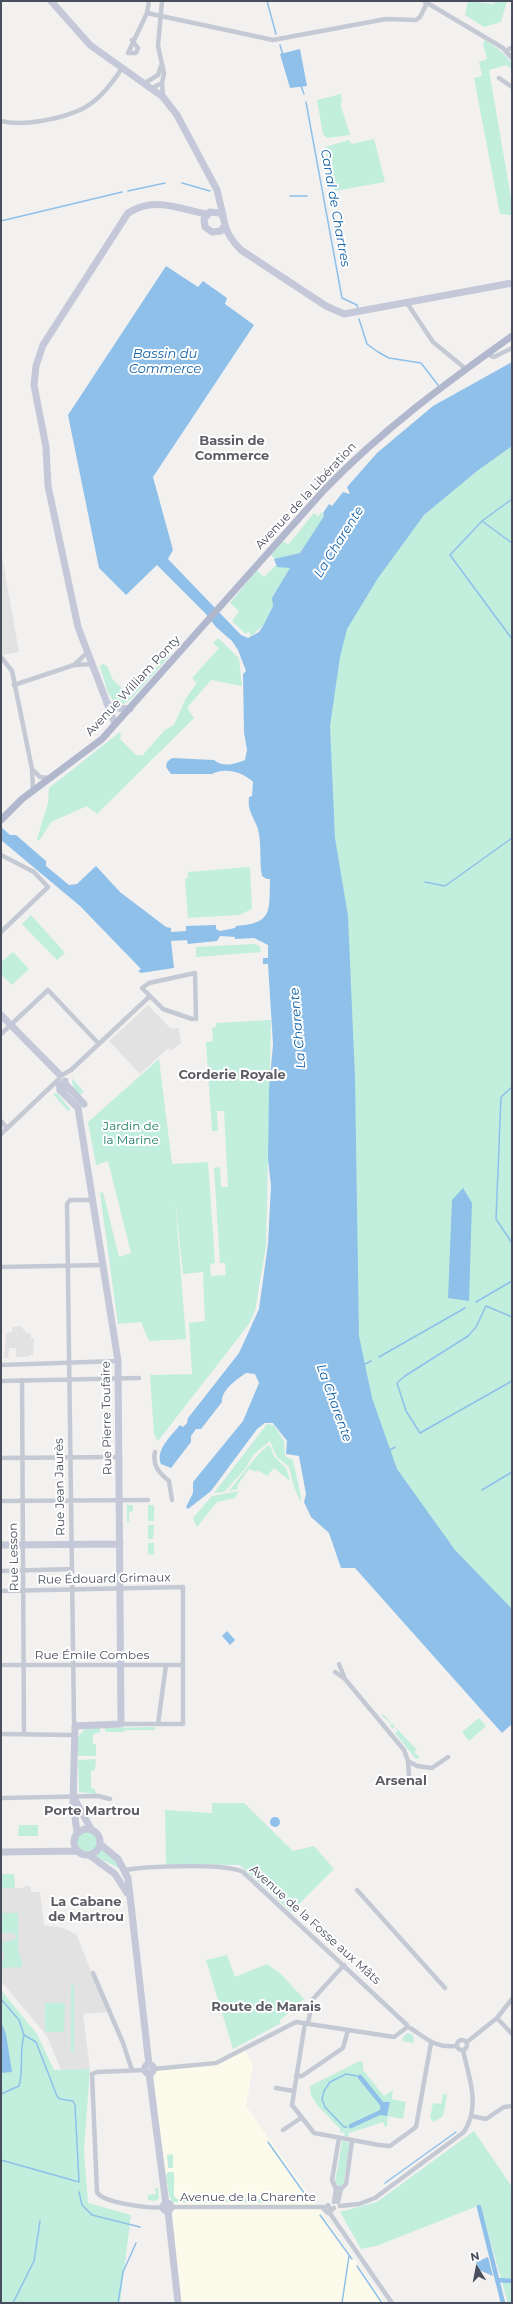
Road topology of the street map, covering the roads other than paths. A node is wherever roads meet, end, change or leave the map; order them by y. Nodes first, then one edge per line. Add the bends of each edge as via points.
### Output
1 (51, 1) edge
2 (149, 1) edge
3 (162, 1) edge
4 (426, 2) edge
5 (147, 13) junction
6 (160, 14) junction
7 (132, 40) dead end
8 (512, 47) edge
9 (506, 51) junction
10 (512, 58) edge
11 (161, 66) junction
12 (122, 68) junction
13 (499, 78) dead end
14 (145, 83) junction
15 (162, 83) junction
16 (512, 87) edge
17 (152, 88) junction
18 (163, 97) junction
19 (3, 121) edge
20 (1, 126) edge
21 (219, 195) junction
22 (164, 204) junction
23 (210, 213) junction
24 (223, 215) junction
25 (204, 222) junction
26 (225, 225) junction
27 (217, 232) junction
28 (232, 240) junction
29 (512, 283) edge
30 (407, 303) junction
31 (512, 336) edge
32 (512, 348) edge
33 (488, 353) junction
34 (466, 369) junction
35 (220, 607) joint
36 (88, 652) junction
37 (1, 657) edge
38 (92, 664) junction
39 (74, 665) junction
40 (14, 685) junction
41 (107, 704) junction
42 (130, 709) junction
43 (115, 724) junction
44 (32, 769) junction
45 (44, 779) junction
46 (34, 788) junction
47 (1, 820) edge
48 (1, 855) edge
49 (1, 932) edge
50 (150, 996) junction
51 (1, 1015) edge
52 (10, 1025) junction
53 (1, 1034) edge
54 (99, 1044) junction
55 (62, 1082) junction
56 (49, 1090) junction
57 (1, 1121) edge
58 (8, 1128) junction
59 (1, 1134) edge
60 (93, 1200) junction
61 (103, 1265) junction
62 (68, 1266) junction
63 (1, 1267) edge
64 (118, 1361) junction
65 (70, 1363) junction
66 (1, 1364) edge
67 (119, 1378) junction
68 (139, 1378) dead end
69 (70, 1379) junction
70 (1, 1380) edge
71 (22, 1380) junction
72 (155, 1452) dead end
73 (23, 1457) junction
74 (70, 1457) junction
75 (119, 1457) junction
76 (1, 1458) edge
77 (71, 1500) junction
78 (119, 1500) junction
79 (148, 1500) dead end
80 (172, 1500) dead end
81 (1, 1501) edge
82 (23, 1501) junction
83 (72, 1544) junction
84 (120, 1544) junction
85 (1, 1545) edge
86 (24, 1545) junction
87 (72, 1569) junction
88 (24, 1570) junction
89 (1, 1571) edge
90 (120, 1588) junction
91 (72, 1589) junction
92 (1, 1591) edge
93 (25, 1591) junction
94 (73, 1664) junction
95 (121, 1664) junction
96 (339, 1664) dead end
97 (1, 1665) edge
98 (25, 1665) junction
99 (166, 1665) junction
100 (183, 1665) junction
101 (335, 1672) dead end
102 (345, 1679) junction
103 (121, 1724) junction
104 (158, 1724) junction
105 (75, 1726) junction
106 (1, 1734) edge
107 (24, 1734) junction
108 (73, 1735) junction
109 (448, 1757) dead end
110 (408, 1761) junction
111 (409, 1775) dead end
112 (74, 1797) junction
113 (1, 1798) edge
114 (110, 1799) dead end
115 (91, 1829) junction
116 (77, 1832) junction
117 (73, 1839) junction
118 (100, 1844) junction
119 (77, 1851) junction
120 (1, 1852) edge
121 (47, 1852) junction
122 (89, 1855) junction
123 (105, 1865) junction
124 (125, 1870) junction
125 (357, 1890) dead end
126 (129, 1899) junction
127 (344, 1965) junction
128 (93, 1973) dead end
129 (446, 1988) dead end
130 (512, 1998) edge
131 (497, 2018) junction
132 (306, 2023) junction
133 (408, 2027) junction
134 (348, 2030) junction
135 (512, 2034) edge
136 (467, 2042) junction
137 (431, 2043) junction
138 (457, 2046) junction
139 (463, 2050) junction
140 (149, 2069) junction
141 (132, 2070) junction
142 (296, 2076) junction
143 (276, 2088) dead end
144 (294, 2091) junction
145 (512, 2106) edge
146 (472, 2116) junction
147 (301, 2118) junction
148 (283, 2130) dead end
149 (339, 2138) junction
150 (352, 2141) junction
151 (335, 2187) junction
152 (341, 2189) junction
153 (333, 2206) junction
154 (167, 2207) junction
155 (178, 2303) edge
156 (392, 2303) edge

1 - 12 main road via 90,44
2 - 5 street
3 - 6 street
4 - 6 street via 420,17 416,20 386,19 273,40
4 - 9 street
5 - 6 street
5 - 7 street
6 - 11 street via 158,46
8 - 9 street
9 - 10 street
11 - 14 street via 158,75
11 - 15 street via 164,79
12 - 14 main road
12 - 19 street via 100,96 84,109 68,116 32,122
13 - 16 street
14 - 17 main road
15 - 17 street
15 - 18 street
17 - 18 main road
18 - 21 main road via 177,115
19 - 20 street
21 - 23 main road
21 - 24 main road
22 - 23 main road
22 - 25 main road
22 - 36 main road via 144,205 124,217 43,345 36,366 35,390 46,447 48,486 73,610
23 - 24 main road
23 - 25 main road
24 - 26 main road
25 - 27 main road via 208,231
26 - 27 main road
26 - 28 main road
27 - 28 main road
28 - 30 main road via 258,262 340,313 352,314
29 - 30 main road
30 - 34 street via 434,342
31 - 33 main road, Avenue de la Libération
32 - 33 street via 494,357
33 - 34 main road, Avenue de la Libération
34 - 35 main road, Avenue de la Libération via 403,416 361,452 324,489
35 - 42 main road, Avenue William Ponty
36 - 38 main road
36 - 39 street
37 - 40 street via 12,671
38 - 39 street
38 - 41 main road
39 - 40 street
40 - 44 street
41 - 42 main road
41 - 43 main road
42 - 43 main road, Avenue William Ponty
43 - 45 main road, Avenue William Ponty via 102,739
44 - 45 street
44 - 46 street
45 - 46 main road, Avenue William Ponty
46 - 47 main road, Avenue William Ponty
48 - 49 street via 34,872 48,887
50 - 50 street via 142,988 149,983 195,973 194,1019 163,1009
50 - 54 street
51 - 52 main road
52 - 53 street
52 - 54 street via 48,990
52 - 55 main road
54 - 55 street
55 - 56 street
55 - 56 street
55 - 60 main road, Rue Pierre Toufaire via 80,1107
56 - 58 street
57 - 58 street
58 - 59 street
60 - 61 main road, Rue Pierre Toufaire
60 - 62 street, Rue Jean Jaurès via 68,1202
61 - 62 street
61 - 64 main road, Rue Pierre Toufaire
62 - 63 street
62 - 65 street, Rue Jean Jaurès
64 - 65 street
64 - 67 main road, Rue Pierre Toufaire
65 - 66 street
65 - 69 street, Rue Jean Jaurès
67 - 68 street
67 - 69 street
67 - 75 main road, Rue Pierre Toufaire
69 - 71 street
69 - 74 street, Rue Jean Jaurès
70 - 71 street
71 - 73 street, Rue Lesson
72 - 80 street via 155,1466 169,1481
73 - 74 street
73 - 76 street
73 - 82 street, Rue Lesson
74 - 75 street
74 - 77 street, Rue Jean Jaurès
75 - 78 main road, Rue Pierre Toufaire
77 - 78 street
77 - 82 street
77 - 83 street, Rue Jean Jaurès
78 - 79 street
78 - 84 main road, Rue Pierre Toufaire
81 - 82 street
82 - 86 street, Rue Lesson
83 - 84 main road
83 - 86 main road
83 - 87 street, Rue Jean Jaurès
84 - 90 main road, Rue Pierre Toufaire
85 - 86 main road
86 - 88 street, Rue Lesson
87 - 88 street
87 - 91 street, Rue Jean Jaurès
88 - 89 street
88 - 93 street, Rue Lesson
90 - 91 street, Rue Édouard Grimaux
90 - 95 main road, Rue Pierre Toufaire
90 - 100 street, Rue Édouard Grimaux via 183,1587
91 - 93 street, Rue Édouard Grimaux
91 - 94 street, Rue Jean Jaurès
92 - 93 street, Rue Édouard Grimaux
93 - 98 street, Rue Lesson
94 - 95 street, Rue Émile Combes
94 - 98 street, Rue Émile Combes
94 - 105 street, Rue Jean Jaurès
95 - 99 street, Rue Émile Combes
95 - 103 main road, Rue Pierre Toufaire
96 - 102 street
97 - 98 street, Rue Émile Combes
98 - 107 street, Rue Lesson
99 - 100 street, Rue Émile Combes
99 - 104 street
100 - 104 street via 182,1724
101 - 102 street
102 - 110 street via 399,1744
103 - 104 street
103 - 105 main road
105 - 108 main road, Rue Jean Jaurès
106 - 107 street
107 - 108 street
108 - 112 main road, Rue Jean Jaurès
109 - 110 street via 432,1768 417,1766
110 - 111 street
112 - 113 street
112 - 114 street via 98,1796
112 - 115 main road, Rue Jean Jaurès
112 - 116 main road, Rue Jean Jaurès via 73,1810
115 - 116 main road
115 - 118 main road via 98,1836
116 - 117 main road
117 - 119 main road
117 - 121 main road via 61,1849
118 - 122 main road via 96,1852
118 - 124 main road via 113,1854
119 - 121 main road
119 - 122 main road
120 - 121 main road
122 - 123 main road
123 - 124 main road
123 - 126 main road via 120,1880
124 - 126 main road
124 - 127 street, Avenue de la Fosse aux Mâts via 218,1866 244,1872
125 - 129 street
126 - 140 main road
127 - 132 street via 313,1999
127 - 133 street, Avenue de la Fosse aux Mâts
128 - 141 street via 124,2043
130 - 131 street
131 - 135 street
131 - 136 street
132 - 134 street
132 - 140 street via 292,2023 216,2063
132 - 142 street
133 - 134 street via 397,2037
133 - 137 street, Avenue de la Fosse aux Mâts
134 - 142 street via 343,2048 302,2076
136 - 138 street via 459,2040
136 - 139 street
137 - 138 street, Avenue de la Fosse aux Mâts via 447,2047
137 - 150 street via 416,2127 390,2146
138 - 139 street
139 - 146 street, Avenue de la Charente via 474,2103
140 - 141 street
140 - 154 main road
141 - 154 street, Avenue de la Charente via 92,2074 97,2192 101,2196 135,2206 150,2209
142 - 144 street
143 - 144 street
144 - 147 street via 292,2103
145 - 146 street via 504,2107 486,2119
146 - 153 street, Avenue de la Charente via 464,2132 455,2140 375,2198 359,2204
147 - 148 street
147 - 149 street via 314,2133
149 - 150 street
149 - 151 street via 332,2180
150 - 152 street via 346,2184
151 - 152 street
151 - 153 street
152 - 153 street
153 - 154 street, Avenue de la Charente
153 - 156 street
154 - 155 main road

